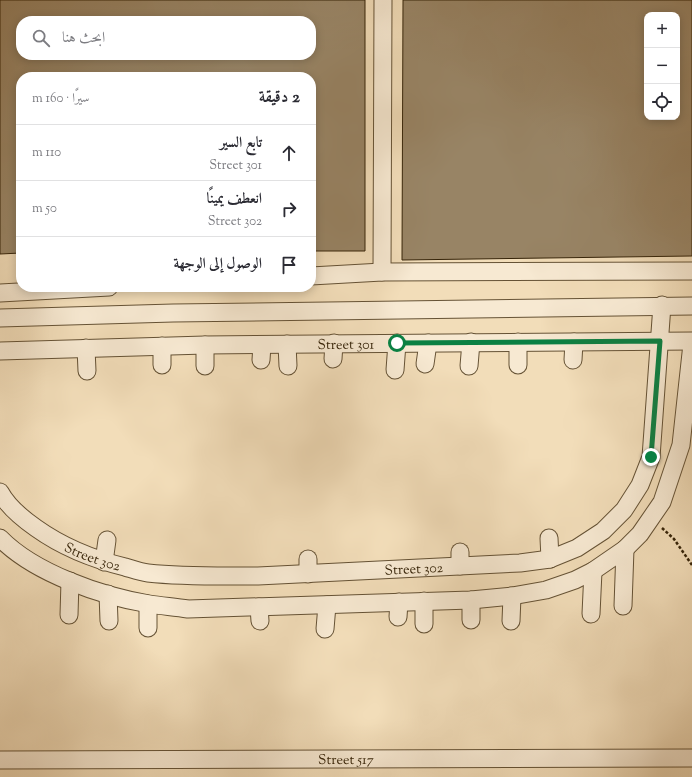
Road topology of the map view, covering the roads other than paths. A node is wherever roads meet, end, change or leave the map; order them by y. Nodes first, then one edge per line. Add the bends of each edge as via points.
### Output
1 (383, 0) edge
2 (692, 271) edge
3 (382, 272) junction
4 (316, 276) edge
5 (18, 292) edge
6 (0, 293) edge
7 (662, 305) junction
8 (692, 306) edge
9 (0, 318) edge
10 (660, 341) junction
11 (692, 341) edge
12 (471, 342) junction
13 (518, 342) junction
14 (574, 342) junction
15 (397, 343) junction
16 (428, 343) junction
17 (287, 344) junction
18 (692, 344) edge
19 (206, 345) junction
20 (162, 346) junction
21 (86, 348) junction
22 (0, 351) edge
23 (573, 360) dead end
24 (425, 364) dead end
25 (162, 365) dead end
26 (518, 365) dead end
27 (205, 366) dead end
28 (288, 366) dead end
29 (469, 366) dead end
30 (395, 370) dead end
31 (87, 371) dead end
32 (0, 492) edge
33 (0, 538) edge
34 (549, 538) dead end
35 (107, 540) dead end
36 (625, 549) junction
37 (550, 558) junction
38 (104, 562) junction
39 (593, 571) junction
40 (70, 581) junction
41 (108, 594) junction
42 (512, 596) junction
43 (471, 600) junction
44 (424, 601) junction
45 (148, 604) junction
46 (327, 604) junction
47 (623, 606) dead end
48 (590, 614) dead end
49 (69, 615) dead end
50 (471, 620) dead end
51 (109, 621) dead end
52 (511, 621) dead end
53 (424, 624) dead end
54 (148, 628) dead end
55 (325, 629) dead end
56 (692, 758) edge
57 (0, 760) edge

1 - 3 street
2 - 3 street
3 - 4 street
5 - 6 street
7 - 8 street
7 - 9 street
7 - 10 street, Street 302
10 - 11 street, Street 301
10 - 14 street, Street 301
10 - 37 street, Street 302 via 651,457 640,485 624,510 603,531 578,548
12 - 13 street, Street 301
12 - 16 street, Street 301
12 - 29 street
13 - 14 street, Street 301
13 - 26 street
14 - 23 street
15 - 16 street, Street 301
15 - 17 street, Street 301 via 334,351
15 - 30 street
16 - 24 street
17 - 19 street, Street 301 via 261,352
17 - 28 street
18 - 36 street via 682,445 662,502 640,534
19 - 20 street, Street 301
19 - 27 street
20 - 21 street, Street 301
20 - 25 street
21 - 22 street, Street 301
21 - 31 street
32 - 38 street, Street 302 via 26,521 52,539 80,554
33 - 40 street via 33,564
34 - 37 street
35 - 38 street
36 - 39 street
36 - 47 street
37 - 38 street, Street 302 via 520,563 460,559 397,564 308,566 249,572 175,568 148,572
39 - 42 street via 546,590
39 - 48 street
40 - 41 street
40 - 49 street
41 - 45 street
41 - 51 street
42 - 43 street
42 - 52 street
43 - 44 street
43 - 50 street
44 - 46 street via 399,610
44 - 53 street
45 - 46 street via 206,613 260,614
45 - 54 street
46 - 55 street
56 - 57 street, Street 517

